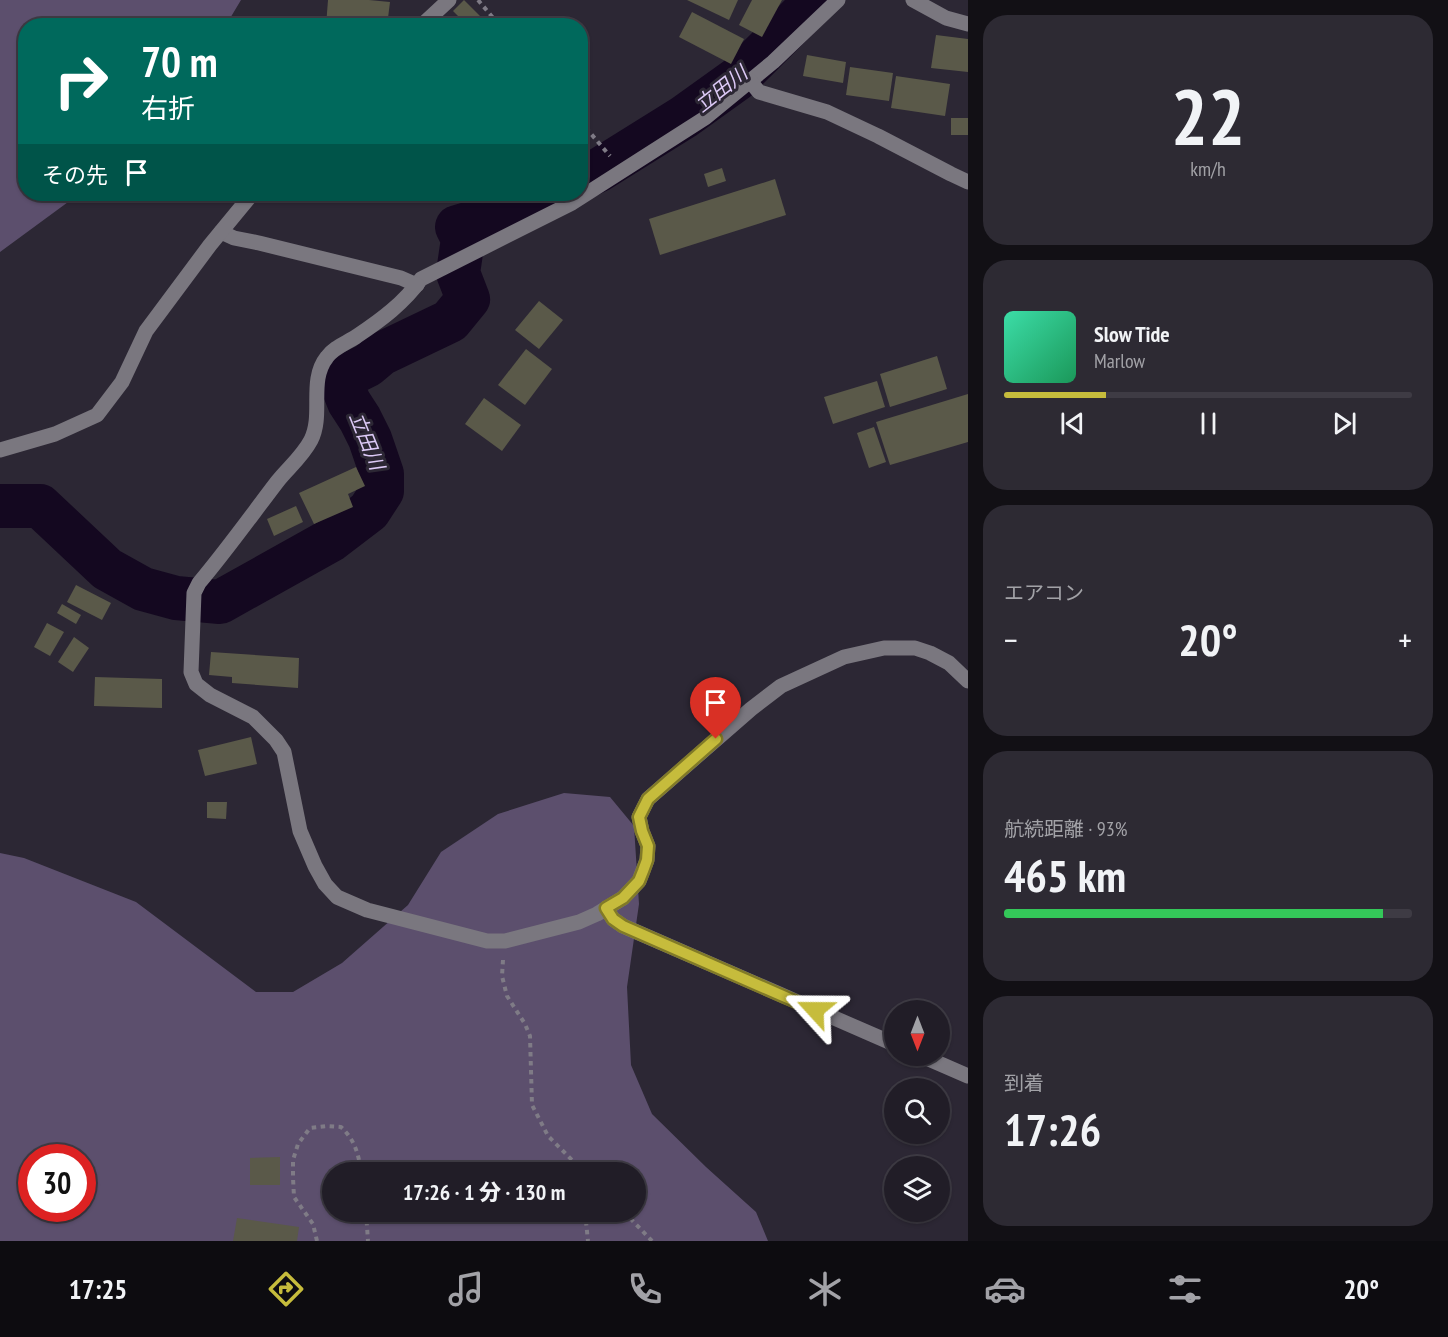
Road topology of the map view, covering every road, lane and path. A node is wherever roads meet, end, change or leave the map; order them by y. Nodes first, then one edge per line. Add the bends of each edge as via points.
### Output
1 (450, 0) edge
2 (478, 0) edge
3 (838, 0) edge
4 (913, 0) edge
5 (430, 18) edge
6 (493, 18) edge
7 (968, 24) edge
8 (750, 81) junction
9 (588, 131) edge
10 (622, 171) junction
11 (968, 182) edge
12 (588, 192) edge
13 (246, 201) edge
14 (574, 201) edge
15 (221, 232) junction
16 (417, 285) junction
17 (0, 450) edge
18 (968, 681) edge
19 (606, 908) junction
20 (505, 941) junction
21 (884, 1040) edge
22 (945, 1066) edge
23 (968, 1076) edge
24 (359, 1162) edge
25 (574, 1162) edge
26 (367, 1222) edge
27 (586, 1222) edge
28 (634, 1222) edge
29 (317, 1241) edge
30 (368, 1241) edge
31 (588, 1241) edge
32 (652, 1241) edge

1 - 5 street
2 - 6 path
3 - 8 street
4 - 7 street via 945,18
8 - 10 street via 705,118
8 - 11 street via 759,92 827,112
9 - 10 path
10 - 12 street
13 - 15 street
14 - 16 street via 421,279
15 - 16 street
15 - 17 street via 146,331 122,382 97,415 55,434
16 - 20 street via 391,311 328,356 320,369 316,430 310,442 194,593 191,672 196,684 210,695 253,717 284,752 300,831 325,884 337,897 367,910 487,941
18 - 19 street via 949,663 930,653 915,648 884,648 844,657 781,686 648,799 639,817 648,846 643,871 623,898
19 - 20 street via 579,922
19 - 21 street via 623,926
20 - 25 path via 502,976 507,996 530,1036 532,1105 548,1136
22 - 23 street
24 - 29 path via 349,1134 341,1127 310,1128 298,1144 293,1160 294,1197 313,1224
26 - 30 path
27 - 31 path
28 - 32 path

